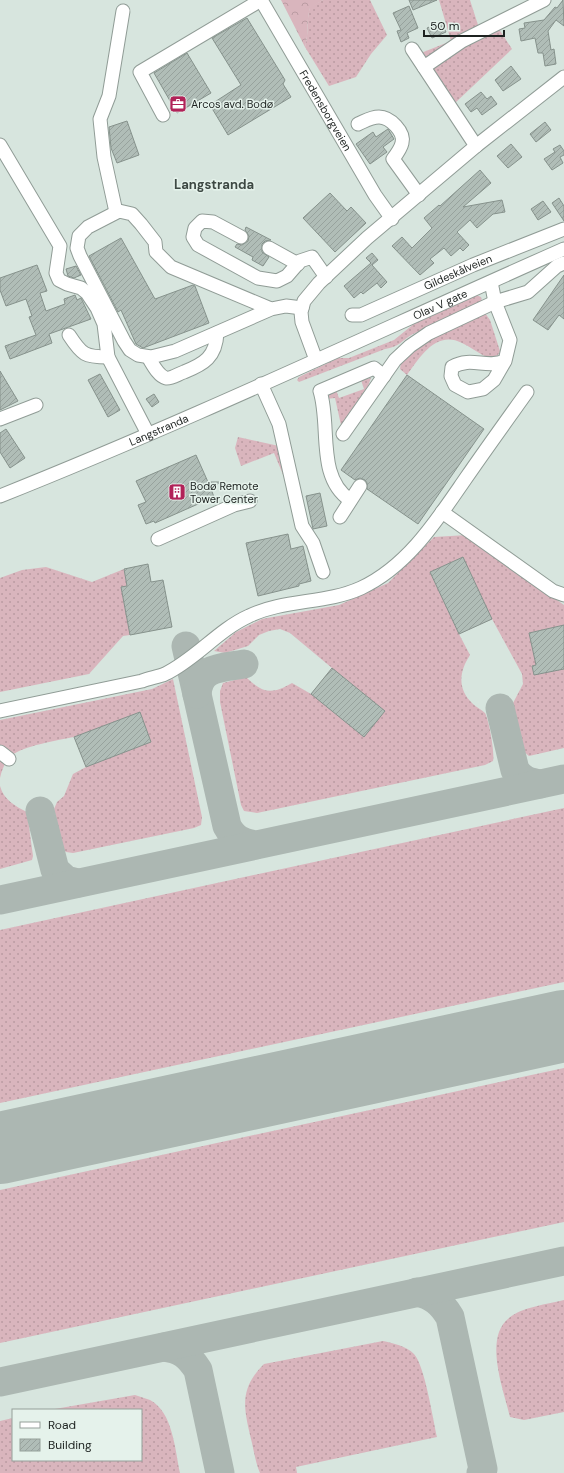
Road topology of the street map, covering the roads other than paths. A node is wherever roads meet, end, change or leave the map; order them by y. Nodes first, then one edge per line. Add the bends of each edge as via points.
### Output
1 (261, 0) edge
2 (544, 0) edge
3 (123, 11) dead end
4 (412, 49) dead end
5 (424, 67) junction
6 (564, 77) edge
7 (163, 115) dead end
8 (358, 124) dead end
9 (0, 145) edge
10 (476, 146) junction
11 (419, 195) junction
12 (116, 212) junction
13 (392, 219) junction
14 (564, 229) edge
15 (241, 237) dead end
16 (269, 248) dead end
17 (564, 249) edge
18 (564, 263) edge
19 (298, 264) junction
20 (326, 277) junction
21 (485, 284) junction
22 (491, 304) junction
23 (302, 308) junction
24 (271, 309) junction
25 (352, 315) dead end
26 (217, 333) junction
27 (69, 335) dead end
28 (108, 357) junction
29 (148, 357) junction
30 (316, 360) junction
31 (505, 361) dead end
32 (384, 376) junction
33 (261, 384) junction
34 (527, 392) dead end
35 (36, 405) dead end
36 (0, 419) edge
37 (148, 434) junction
38 (343, 434) dead end
39 (360, 486) dead end
40 (0, 496) edge
41 (350, 500) junction
42 (250, 501) dead end
43 (442, 512) junction
44 (340, 517) dead end
45 (158, 539) dead end
46 (323, 572) dead end
47 (564, 594) edge
48 (0, 711) edge

1 - 7 street via 140,72
1 - 13 street, Fredensborgveien via 375,195
2 - 5 street via 462,41
3 - 12 street via 109,96 100,119 104,157
4 - 5 street
5 - 10 street
6 - 10 street
8 - 11 street via 367,119 380,117 393,123 402,134 402,143 393,159
9 - 28 street via 60,246 56,273 59,280 88,293 97,308 104,324
10 - 11 street
11 - 13 street
12 - 24 street via 132,214 155,242 156,252 161,259 171,267
12 - 29 street via 88,227 79,236 78,248 124,341 134,352
13 - 20 street
14 - 25 street, Gildeskålveien via 473,265 360,315
15 - 19 street via 213,222 202,221 195,228 193,237 198,245 258,278 277,281 287,276
16 - 19 street
17 - 21 street, Olav V gate
18 - 22 street via 552,269 528,292
19 - 20 street via 312,257
20 - 23 street via 304,301
21 - 22 street
21 - 30 street, Olav V gate
22 - 31 street
22 - 32 street via 429,333 395,360
23 - 24 street via 286,306
23 - 30 street via 302,322
24 - 26 street
26 - 29 street via 175,351
26 - 29 street via 214,349 207,361 170,378 161,375
27 - 28 street via 85,355
28 - 37 street
30 - 33 street, Langstranda
32 - 38 street
32 - 41 street via 374,368 320,391 329,467 338,488
33 - 37 street, Langstranda
33 - 46 street via 279,424 302,526 313,543
34 - 43 street
35 - 36 street
37 - 40 street, Langstranda
39 - 41 street
41 - 44 street
42 - 45 street via 234,505
43 - 47 street via 553,591
43 - 48 street via 409,554 384,575 359,588 334,596 258,612 239,620 182,664 164,674

